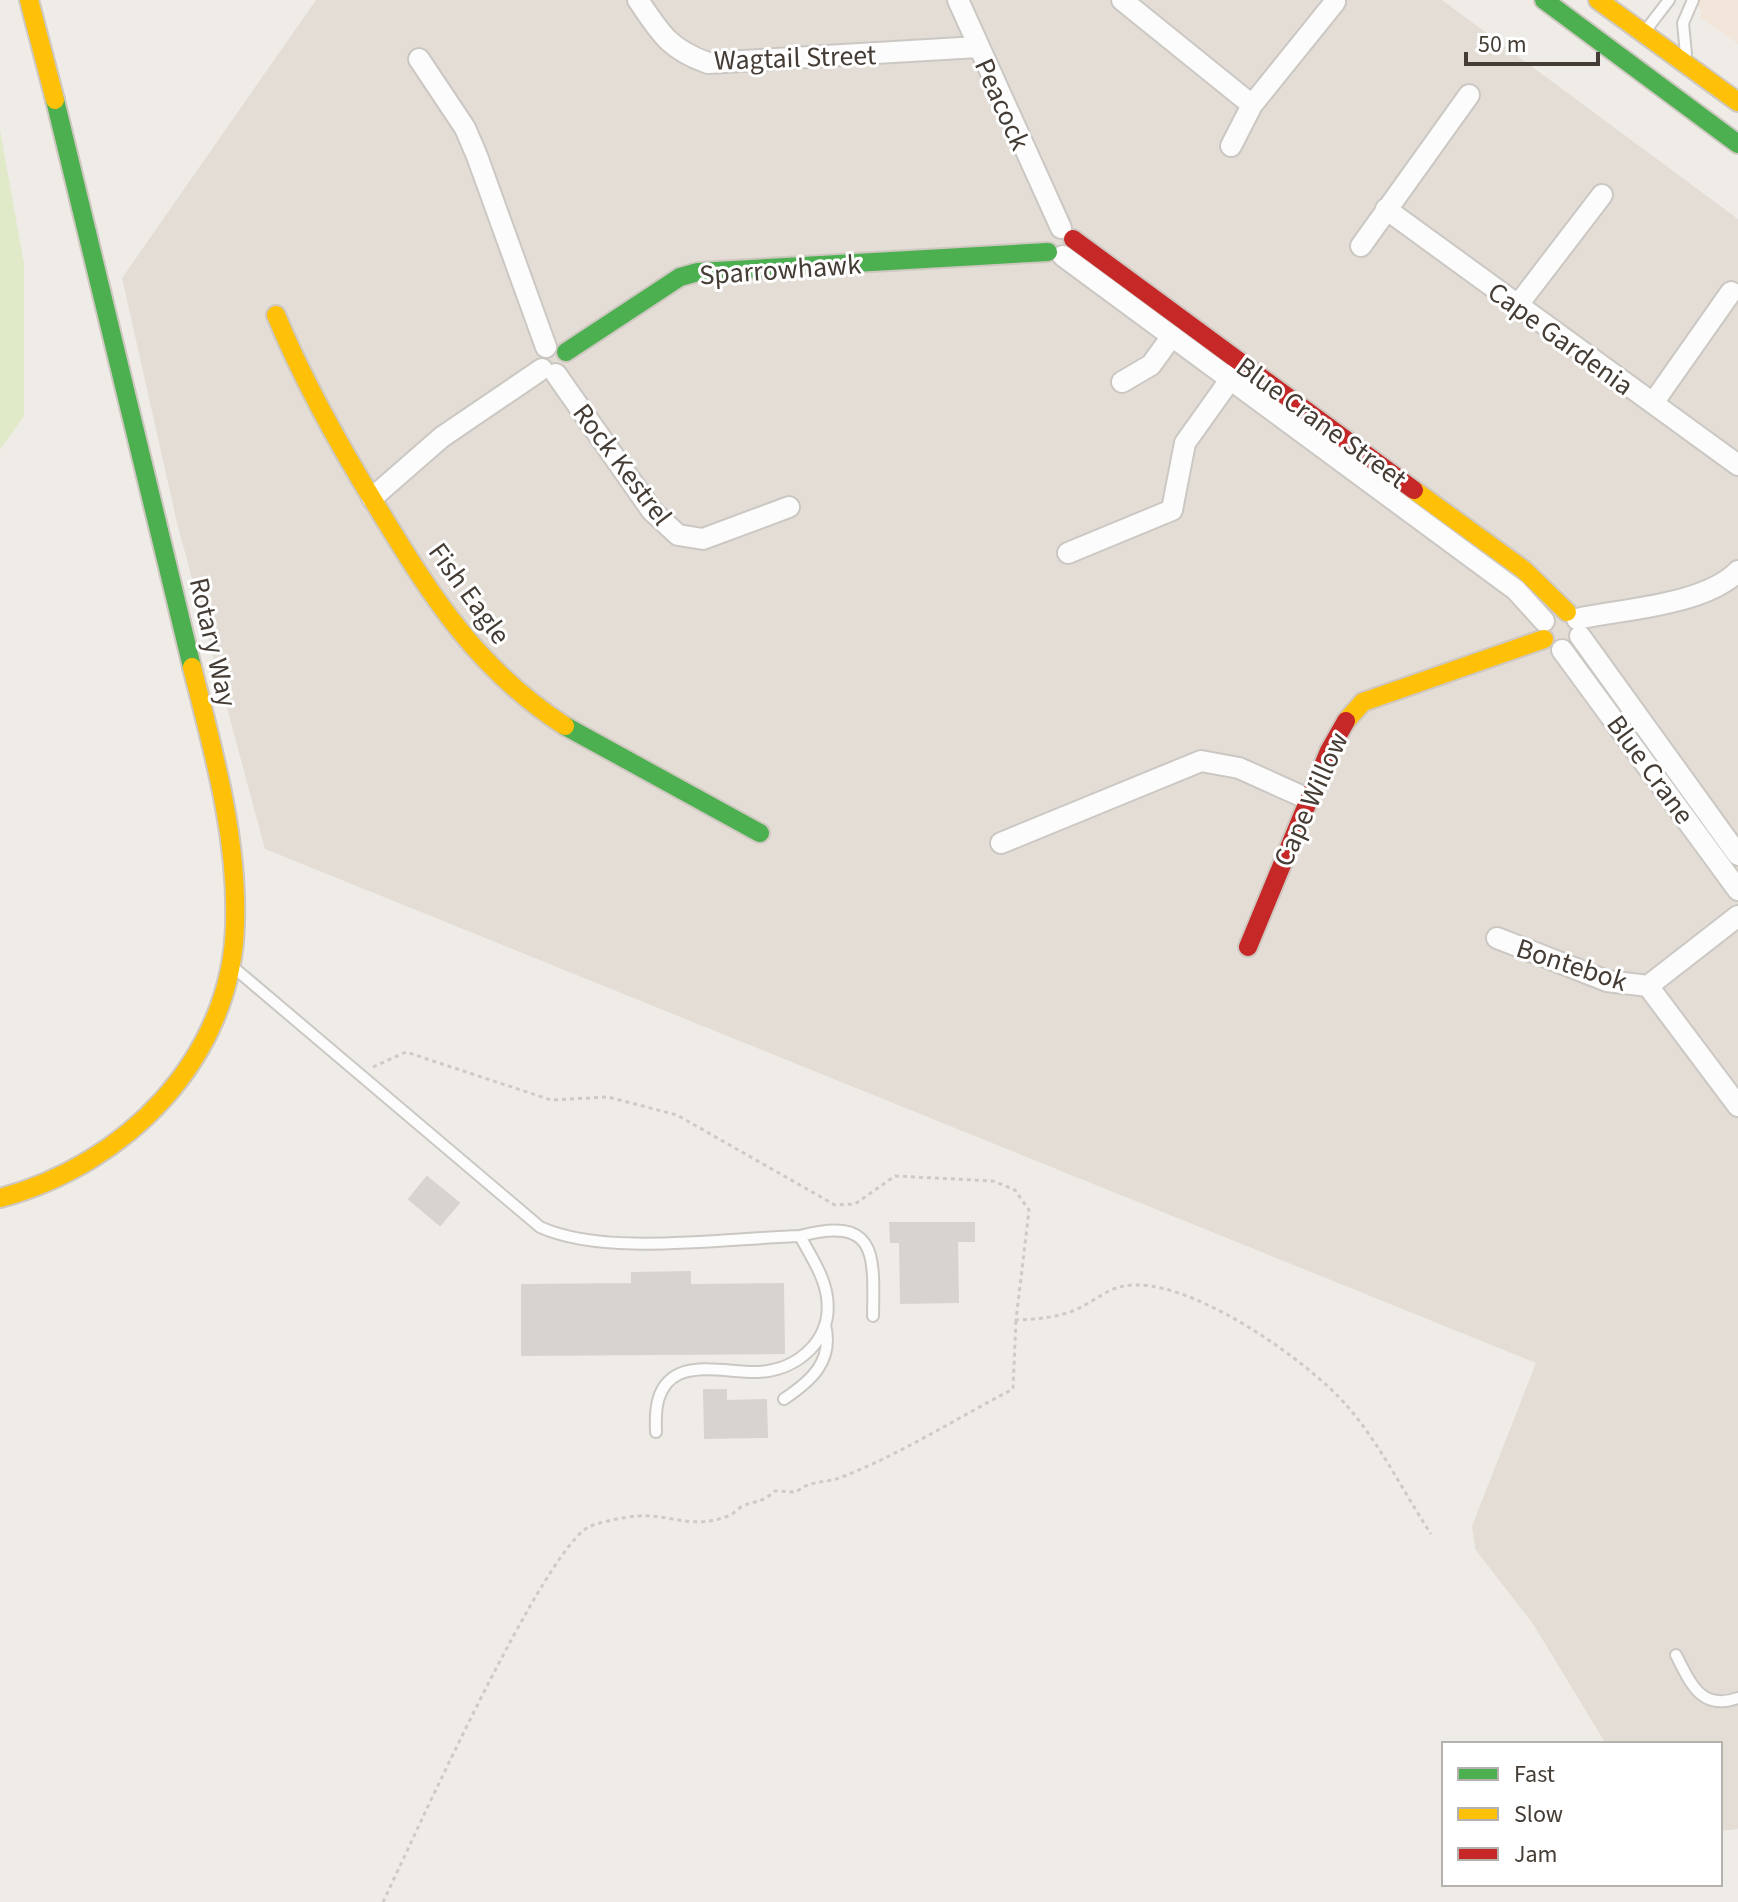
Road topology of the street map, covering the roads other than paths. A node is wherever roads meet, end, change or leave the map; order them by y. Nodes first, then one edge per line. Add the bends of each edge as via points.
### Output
1 (29, 0) edge
2 (638, 0) edge
3 (958, 0) edge
4 (1544, 0) edge
5 (1598, 0) edge
6 (1669, 0) edge
7 (1693, 0) edge
8 (1125, 1) edge
9 (1335, 2) dead end
10 (1643, 42) junction
11 (978, 47) junction
12 (419, 59) dead end
13 (1697, 73) junction
14 (1469, 95) dead end
15 (1738, 102) edge
16 (1252, 105) junction
17 (1727, 119) dead end
18 (1738, 142) edge
19 (1231, 146) dead end
20 (1602, 195) dead end
21 (1386, 209) junction
22 (1056, 241) junction
23 (1361, 246) dead end
24 (1016, 253) joint
25 (1731, 292) dead end
26 (1517, 306) junction
27 (276, 315) dead end
28 (1172, 336) junction
29 (556, 349) junction
30 (549, 372) junction
31 (1236, 372) junction
32 (1122, 382) dead end
33 (1653, 403) junction
34 (1738, 465) edge
35 (372, 498) junction
36 (789, 507) dead end
37 (1068, 553) dead end
38 (1738, 571) edge
39 (1575, 622) junction
40 (1550, 637) junction
41 (1308, 799) junction
42 (760, 833) dead end
43 (1001, 843) dead end
44 (1738, 855) edge
45 (1738, 890) edge
46 (1738, 916) edge
47 (1497, 938) dead end
48 (1248, 947) dead end
49 (231, 966) junction
50 (1648, 986) junction
51 (1738, 1106) edge
52 (0, 1198) edge
53 (800, 1236) junction
54 (873, 1316) dead end
55 (825, 1325) junction
56 (784, 1399) dead end
57 (656, 1432) dead end
58 (1676, 1655) dead end
59 (1738, 1698) edge

1 - 49 street, Rotary Way via 90,236 217,780 234,895
2 - 11 street, Wagtail Street via 667,42 708,63
3 - 11 street, Peacock
4 - 18 street
5 - 10 street
6 - 10 lane
7 - 13 lane via 1682,35
8 - 16 street
9 - 16 street
10 - 13 street
11 - 22 street, Peacock via 1050,207
12 - 29 street via 465,128
13 - 15 street
14 - 21 street
16 - 19 street
17 - 18 lane
20 - 26 street
21 - 23 street
21 - 26 street, Cape Gardenia
22 - 24 street
22 - 28 street, Blue Crane Street
22 - 31 street, Blue Crane Street
24 - 29 street, Sparrowhawk via 698,272
25 - 33 street
26 - 33 street, Cape Gardenia
27 - 35 street, Fish Eagle via 327,427
28 - 31 street, Blue Crane Street
28 - 32 street via 1151,365
29 - 30 street via 566,367
30 - 35 street via 442,437
30 - 36 street, Rock Kestrel via 652,511 678,535 703,539
31 - 37 street via 1185,443 1172,510
31 - 39 street, Blue Crane Street via 1524,570
31 - 40 street, Blue Crane Street via 1516,590
33 - 34 street, Cape Gardenia
35 - 42 street, Fish Eagle via 464,642 524,697 576,732
38 - 39 street via 1698,594
39 - 40 street via 1554,612
39 - 40 street via 1573,646
39 - 44 street, Blue Crane
40 - 41 street, Cape Willow via 1363,702 1343,722
40 - 45 street, Blue Crane
41 - 43 street via 1239,768 1201,761
41 - 48 street, Cape Willow
46 - 50 street, Bontebok
47 - 50 street, Bontebok via 1607,981
49 - 52 street, Rotary Way via 199,1047 138,1127 71,1174
49 - 53 lane via 523,1214 556,1234 621,1241
50 - 51 street, Bontebok
53 - 54 lane via 844,1230 865,1243 874,1262
53 - 55 lane via 825,1286
55 - 56 lane via 828,1348 817,1372
55 - 57 lane via 807,1355 789,1367 677,1375 661,1390
58 - 59 lane via 1706,1700

